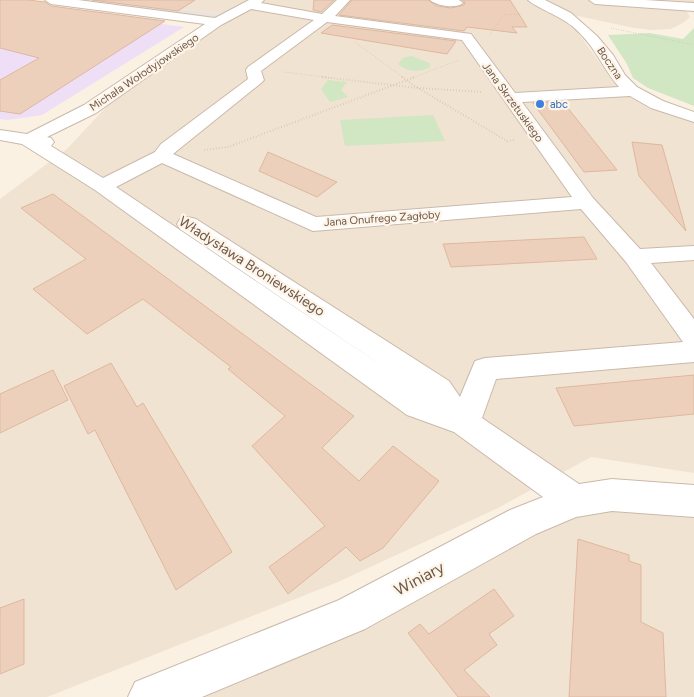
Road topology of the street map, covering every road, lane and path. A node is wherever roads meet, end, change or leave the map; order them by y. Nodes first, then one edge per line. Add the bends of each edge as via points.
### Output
1 (51, 0) edge
2 (159, 0) edge
3 (344, 0) edge
4 (436, 0) edge
5 (534, 0) edge
6 (595, 0) edge
7 (254, 2) edge
8 (457, 3) dead end
9 (694, 7) edge
10 (147, 13) junction
11 (564, 13) junction
12 (325, 18) junction
13 (217, 22) junction
14 (578, 22) junction
15 (364, 23) junction
16 (694, 45) edge
17 (477, 53) junction
18 (254, 70) junction
19 (405, 79) junction
20 (390, 85) junction
21 (418, 88) junction
22 (633, 91) junction
23 (508, 95) junction
24 (694, 117) edge
25 (0, 135) edge
26 (540, 139) junction
27 (28, 140) junction
28 (162, 156) junction
29 (110, 182) junction
30 (586, 202) junction
31 (694, 253) edge
32 (634, 257) junction
33 (694, 338) edge
34 (694, 352) edge
35 (461, 421) junction
36 (694, 500) edge
37 (574, 501) junction
38 (150, 697) edge

1 - 10 street
2 - 10 street via 158,7
3 - 12 street
4 - 8 street
5 - 11 street, Boczna
6 - 9 street
7 - 12 street, Jana Skrzetuskiego
7 - 13 street, Michała Wołodyjowskiego
10 - 13 street
11 - 14 street, Boczna
11 - 17 path via 502,15
12 - 15 street, Jana Skrzetuskiego
12 - 18 street
13 - 27 street, Michała Wołodyjowskiego via 90,109
14 - 16 path
14 - 22 street, Boczna
15 - 17 street, Jana Skrzetuskiego via 466,37
15 - 19 path via 349,37
17 - 19 path
17 - 23 street, Jana Skrzetuskiego
18 - 20 path
18 - 28 street via 256,80
19 - 20 path
19 - 21 path
20 - 21 path
20 - 28 path via 228,147
21 - 23 path
21 - 26 path via 507,141
22 - 23 street
22 - 24 street, Boczna
23 - 26 street, Jana Skrzetuskiego
25 - 27 street, Władysława Broniewskiego
26 - 30 street, Jana Skrzetuskiego
27 - 29 street, Władysława Broniewskiego
28 - 29 street
28 - 30 street, Jana Onufrego Zagłoby via 313,224
29 - 35 street, Władysława Broniewskiego via 418,406
30 - 32 street, Jana Skrzetuskiego
31 - 32 street
32 - 33 street, Jana Skrzetuskiego
34 - 35 street via 485,369
35 - 37 street, Władysława Broniewskiego
36 - 37 street, Winiary via 612,495
37 - 38 street, Winiary via 523,522 351,615

